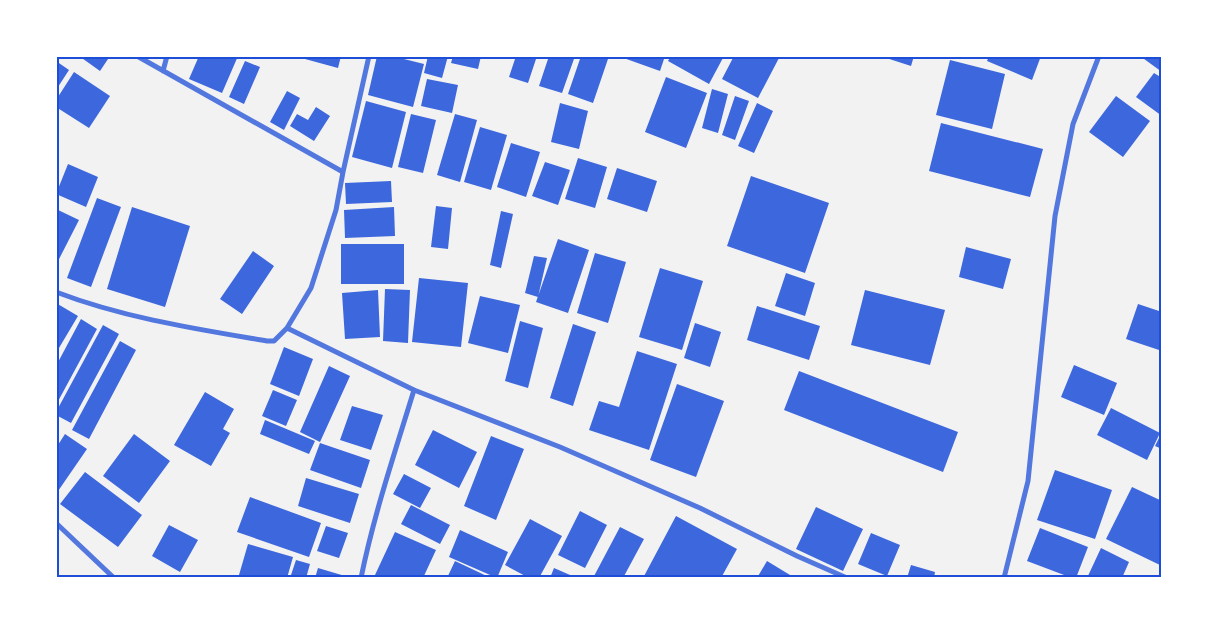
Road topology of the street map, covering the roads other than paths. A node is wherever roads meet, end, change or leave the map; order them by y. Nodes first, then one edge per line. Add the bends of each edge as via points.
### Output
1 (137, 56) edge
2 (167, 56) edge
3 (369, 56) edge
4 (1099, 56) edge
5 (163, 70) junction
6 (343, 172) junction
7 (56, 292) edge
8 (287, 328) junction
9 (414, 390) junction
10 (56, 523) edge
11 (114, 578) edge
12 (360, 578) edge
13 (847, 578) edge
14 (1004, 578) edge

1 - 5 street
2 - 5 street
3 - 6 street
4 - 14 street via 1073,124 1055,216 1028,481
5 - 6 street
6 - 8 street via 336,210 311,288
7 - 8 street via 154,321 267,341 274,341
8 - 9 street
9 - 12 street
9 - 13 street via 560,447 700,508
10 - 11 street

